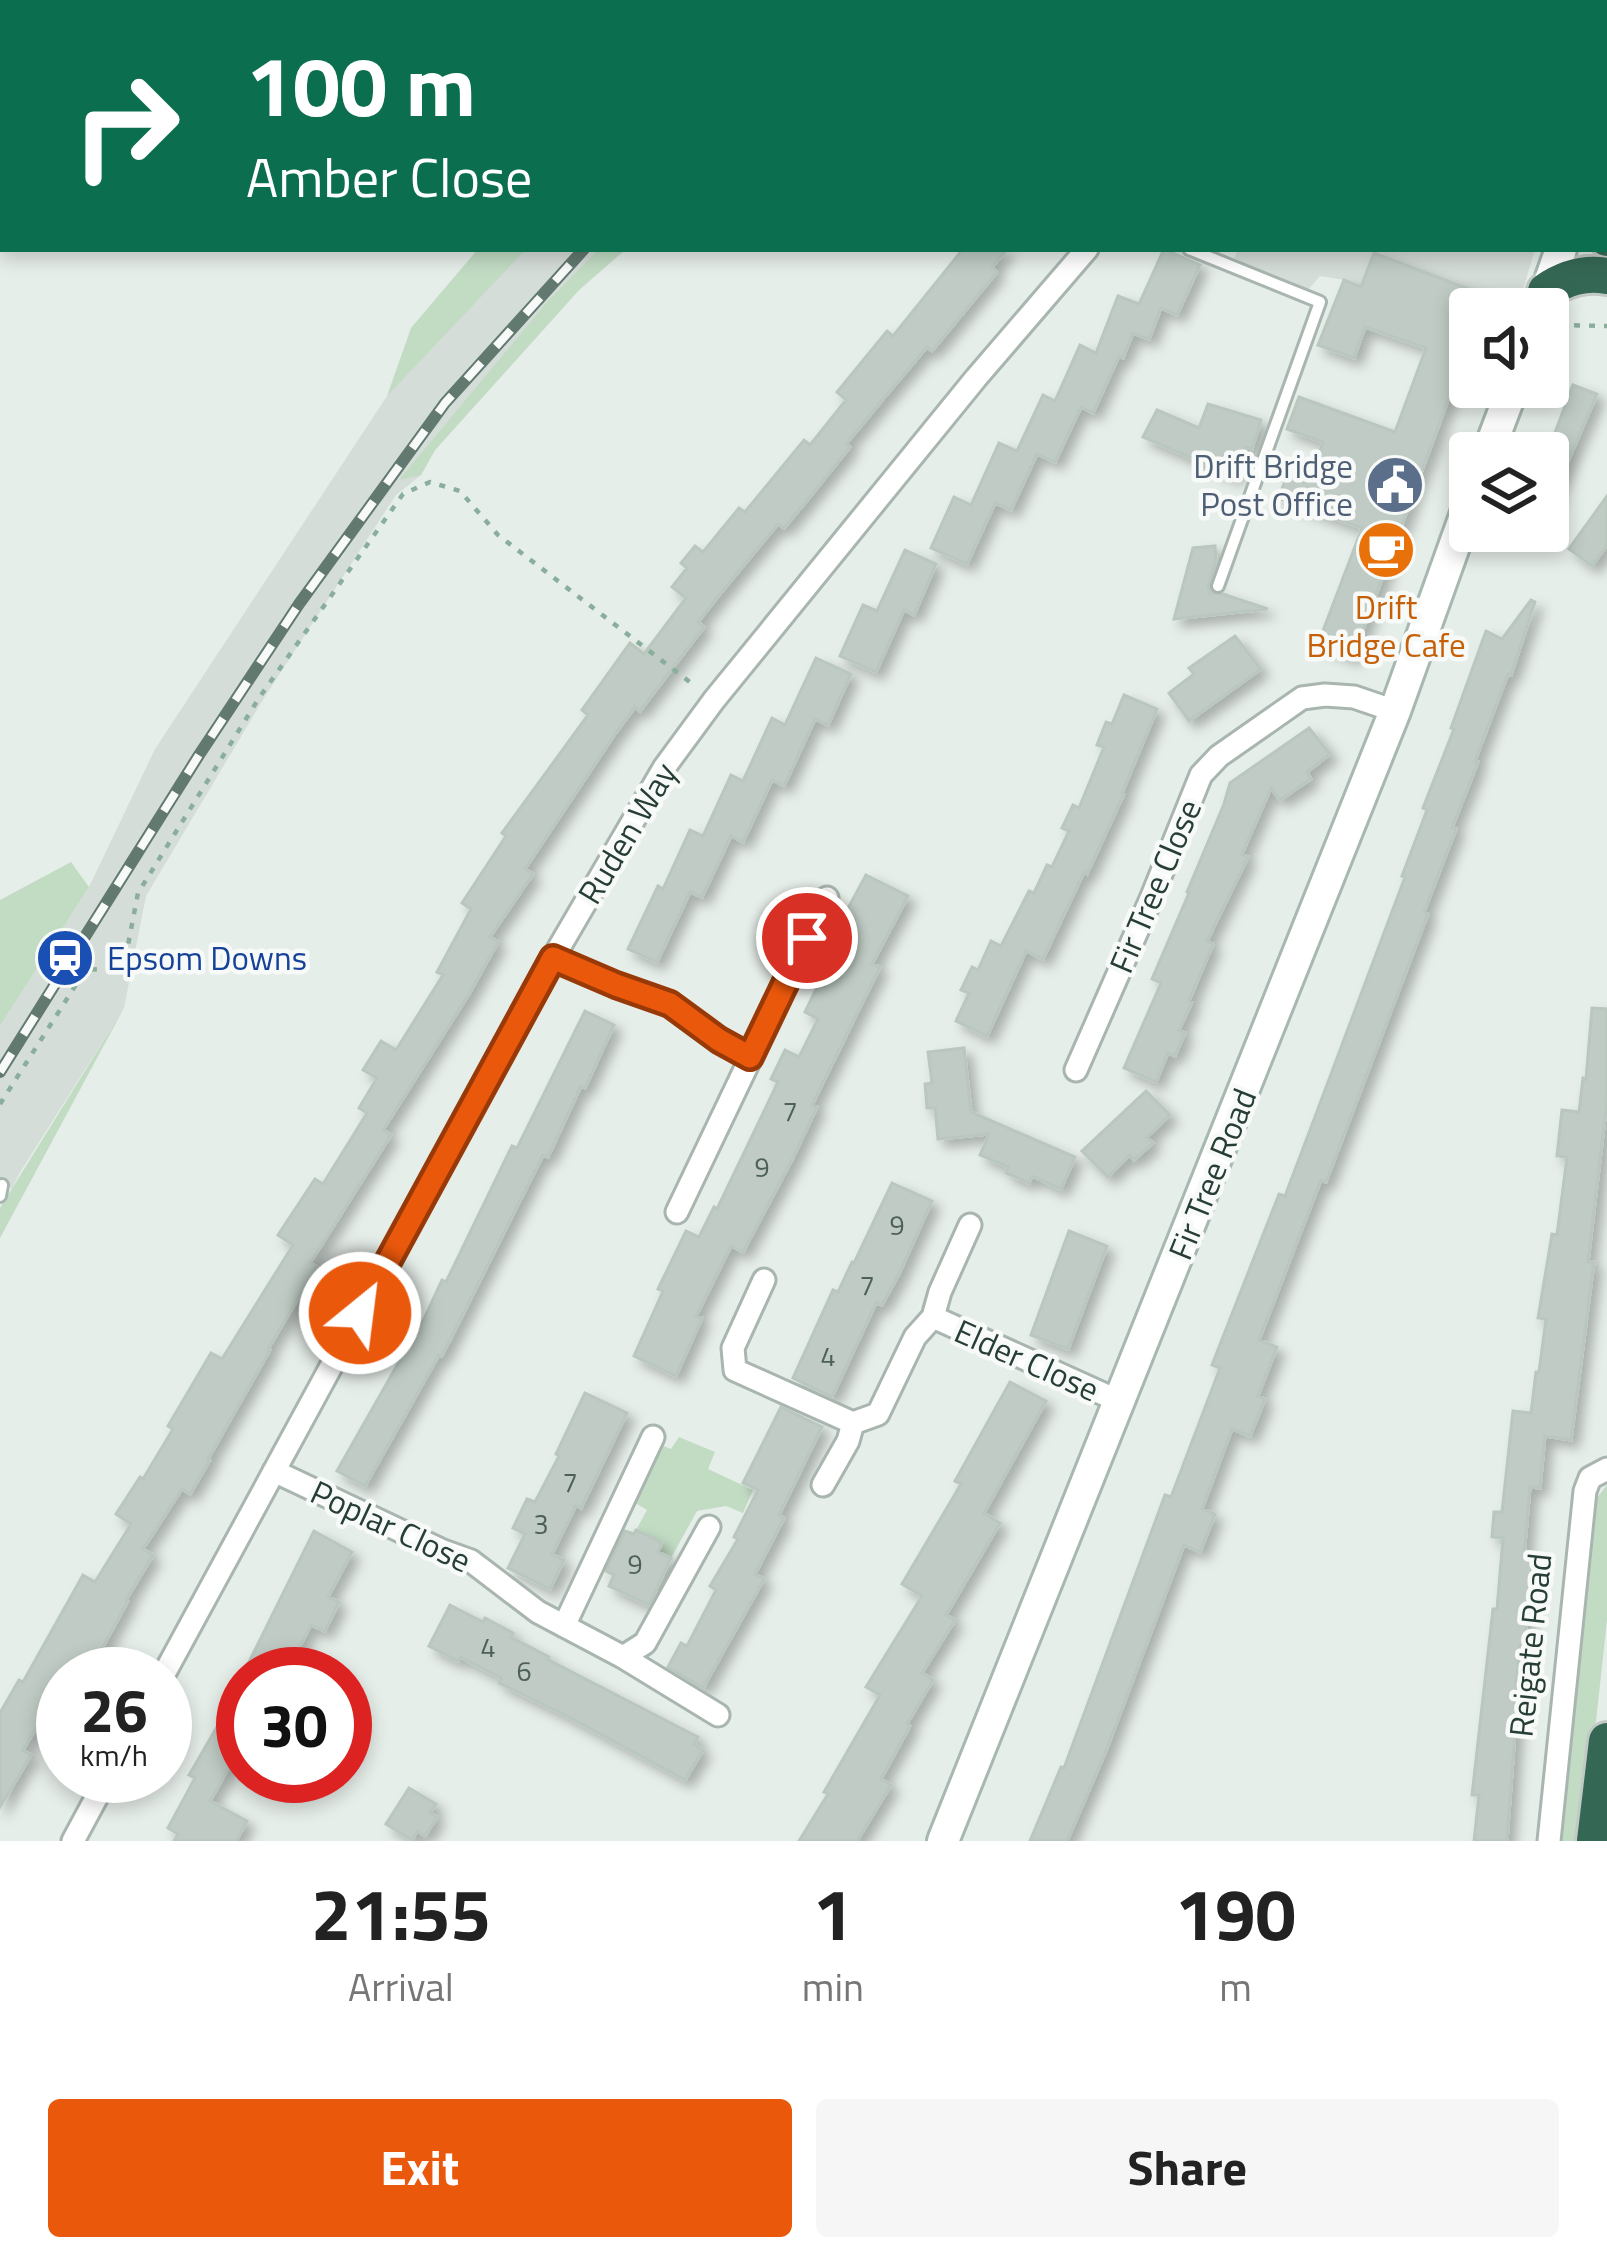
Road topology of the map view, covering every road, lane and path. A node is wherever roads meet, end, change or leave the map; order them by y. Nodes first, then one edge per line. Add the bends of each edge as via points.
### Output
1 (1084, 252) edge
2 (1196, 252) edge
3 (1560, 252) edge
4 (1607, 276) edge
5 (1550, 288) edge
6 (1562, 288) edge
7 (1569, 315) edge
8 (1607, 326) edge
9 (1452, 552) edge
10 (1218, 586) dead end
11 (262, 676) dead end
12 (271, 681) junction
13 (714, 700) junction
14 (1395, 711) junction
15 (826, 898) dead end
16 (553, 958) junction
17 (76, 966) dead end
18 (83, 973) junction
19 (750, 1057) junction
20 (1076, 1070) dead end
21 (0, 1104) edge
22 (677, 1212) dead end
23 (970, 1225) dead end
24 (764, 1280) dead end
25 (933, 1317) junction
26 (1121, 1402) junction
27 (853, 1423) junction
28 (653, 1437) dead end
29 (1607, 1468) edge
30 (274, 1471) junction
31 (824, 1485) dead end
32 (709, 1528) dead end
33 (564, 1626) junction
34 (179, 1647) edge
35 (623, 1658) junction
36 (718, 1715) dead end
37 (1607, 1741) edge
38 (93, 1803) edge
39 (1600, 1837) edge
40 (73, 1841) edge
41 (943, 1841) edge
42 (1549, 1841) edge

1 - 13 street, Ruden Way
2 - 10 lane via 1320,302
3 - 5 main road
4 - 6 highway via 1570,278
7 - 8 path
9 - 14 main road, Fir Tree Road
11 - 12 path
12 - 13 path via 403,494 430,482 460,491 498,535
12 - 18 path via 139,893 123,971
13 - 16 street, Ruden Way via 664,768
14 - 20 street, Fir Tree Close via 1354,697 1302,698 1201,776
14 - 26 main road, Fir Tree Road
15 - 19 street
16 - 19 street via 670,1004
16 - 30 street, Ruden Way
17 - 18 path
18 - 21 path
19 - 22 street
23 - 25 street, Elder Close
24 - 27 street via 733,1348 734,1370
25 - 26 street, Elder Close
25 - 27 street, Elder Close via 878,1414
26 - 41 main road, Fir Tree Road
27 - 31 street, Elder Close
28 - 33 street
29 - 42 street, Reigate Road via 1585,1491
30 - 33 street, Poplar Close via 471,1561
30 - 34 street, Ruden Way
32 - 35 street via 645,1643
33 - 35 street, Poplar Close
35 - 36 street, Poplar Close
37 - 39 highway
38 - 40 street

